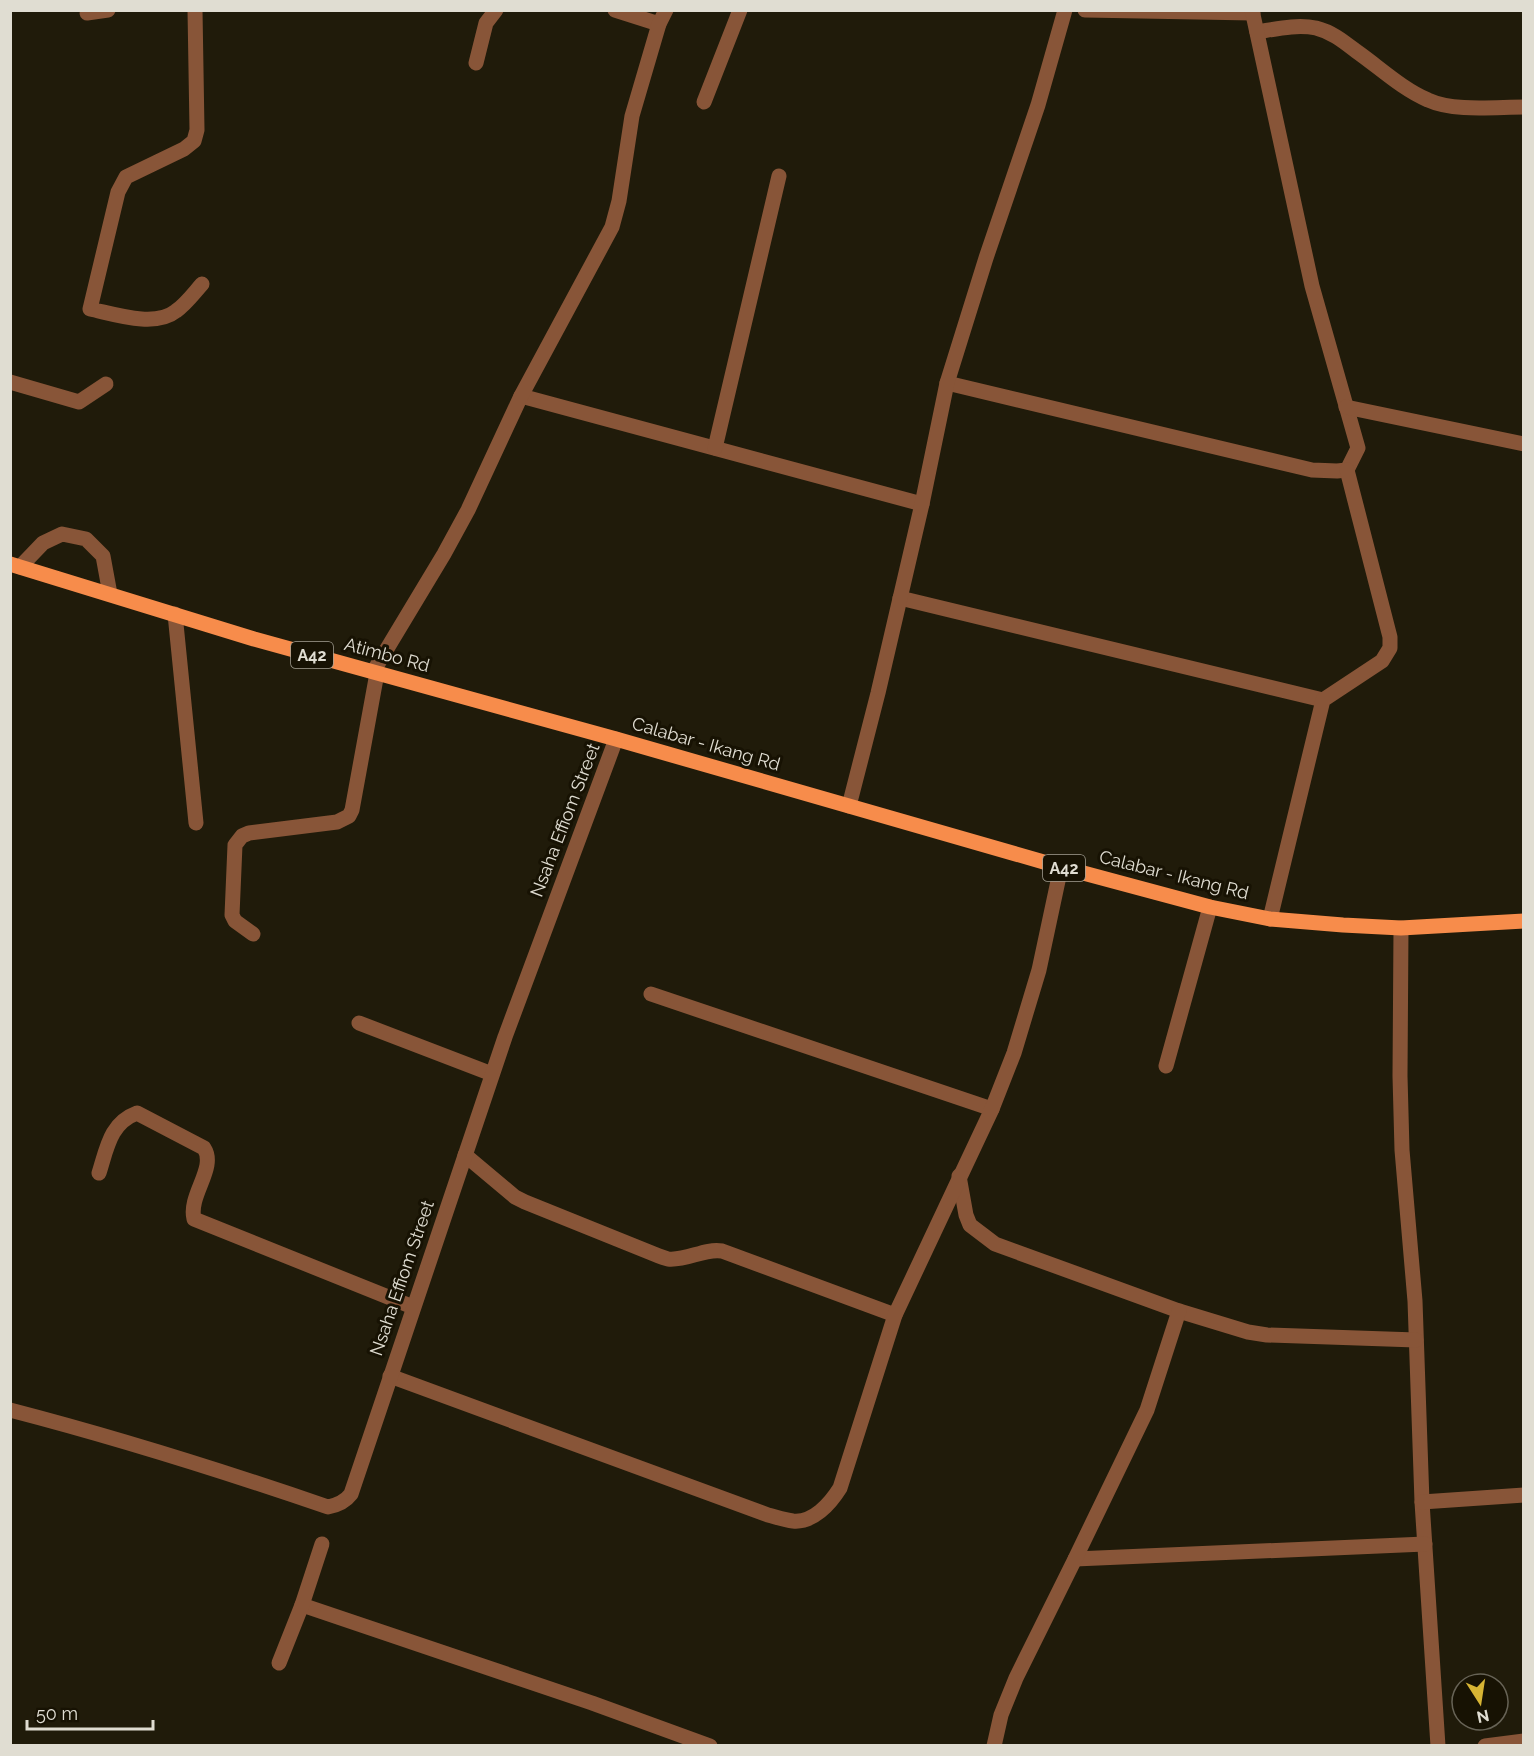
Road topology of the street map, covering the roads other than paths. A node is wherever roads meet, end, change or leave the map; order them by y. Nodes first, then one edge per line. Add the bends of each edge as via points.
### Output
1 (108, 10) edge
2 (195, 10) edge
3 (496, 10) edge
4 (615, 10) edge
5 (741, 10) edge
6 (1065, 10) edge
7 (1085, 10) edge
8 (1252, 12) edge
9 (87, 13) dead end
10 (662, 17) edge
11 (1257, 32) junction
12 (476, 63) dead end
13 (704, 102) dead end
14 (1524, 107) edge
15 (779, 176) dead end
16 (202, 284) dead end
17 (10, 382) edge
18 (947, 383) junction
19 (106, 384) dead end
20 (521, 396) junction
21 (1346, 407) junction
22 (1524, 444) edge
23 (715, 448) junction
24 (1347, 470) junction
25 (922, 504) junction
26 (15, 565) edge
27 (110, 594) junction
28 (900, 598) junction
29 (174, 614) junction
30 (375, 672) junction
31 (1323, 700) junction
32 (616, 739) junction
33 (849, 806) junction
34 (196, 823) dead end
35 (1061, 867) junction
36 (1210, 907) junction
37 (1270, 919) junction
38 (1524, 921) edge
39 (1401, 928) junction
40 (253, 934) dead end
41 (651, 994) dead end
42 (359, 1023) dead end
43 (1166, 1066) dead end
44 (492, 1074) junction
45 (992, 1110) junction
46 (465, 1155) junction
47 (99, 1173) dead end
48 (959, 1176) junction
49 (413, 1307) junction
50 (1179, 1311) junction
51 (895, 1315) junction
52 (1416, 1340) junction
53 (390, 1376) junction
54 (10, 1410) edge
55 (1524, 1495) edge
56 (1422, 1502) junction
57 (322, 1544) dead end
58 (1425, 1544) junction
59 (1076, 1559) junction
60 (302, 1605) junction
61 (279, 1663) dead end
62 (1524, 1742) edge
63 (710, 1746) edge
64 (994, 1746) edge
65 (1438, 1746) edge
66 (1485, 1746) edge

1 - 9 street
2 - 16 street via 194,141 126,177 118,192 90,309 140,320 158,318 175,313
3 - 12 street via 486,23
4 - 10 street
5 - 13 street
6 - 18 street
7 - 8 street
8 - 11 street
10 - 20 street via 632,116 612,227
11 - 14 street via 1287,27 1331,33 1428,101 1461,107
11 - 21 street via 1312,286
15 - 23 street
17 - 19 street via 79,402
18 - 24 street via 1312,470
18 - 25 street
20 - 23 street
20 - 30 street via 468,510
21 - 22 street
21 - 24 street via 1358,448
23 - 25 street
24 - 31 street via 1390,648 1383,661
25 - 28 street
26 - 27 main road, Atimbo Rd / A42
26 - 27 street via 62,534 86,539 103,556
27 - 29 main road, Atimbo Rd / A42
28 - 31 street
28 - 33 street
29 - 30 main road, Atimbo Rd / A42
29 - 34 street
30 - 32 main road, Atimbo Rd / A42
30 - 40 street via 349,816 337,822 249,833 235,845 232,915
31 - 37 street
32 - 33 main road, Calabar - Ikang Rd / A42
32 - 44 street, Nsaha Effiom Street
33 - 35 main road, Calabar - Ikang Rd / A42
35 - 36 main road, Calabar - Ikang Rd / A42
35 - 45 street via 1039,970
36 - 37 main road, Calabar - Ikang Rd / A42
36 - 43 street
37 - 39 main road, Calabar - Ikang Rd / A42
38 - 39 main road, Calabar - Ikang Rd / A42
39 - 52 street via 1402,1150
41 - 45 street
42 - 44 street
44 - 46 street, Nsaha Effiom Street
45 - 48 street
46 - 49 street, Nsaha Effiom Street
46 - 51 street via 525,1203 654,1254 668,1259 722,1251
47 - 49 street via 113,1132 125,1117 137,1113 204,1148 208,1154 192,1211 194,1219
48 - 50 street via 970,1225 995,1244
48 - 51 street
49 - 53 street, Nsaha Effiom Street
50 - 52 street via 1267,1335
50 - 59 street via 1147,1410
51 - 53 street via 840,1488 815,1515 795,1521 768,1515
52 - 56 street
53 - 54 street, Nsaha Effiom Street via 351,1494 345,1501 328,1507 227,1472
55 - 56 street
56 - 58 street
57 - 60 street
58 - 59 street
58 - 65 street
59 - 64 street via 1016,1678 1001,1714
60 - 61 street
60 - 63 street
62 - 66 street

